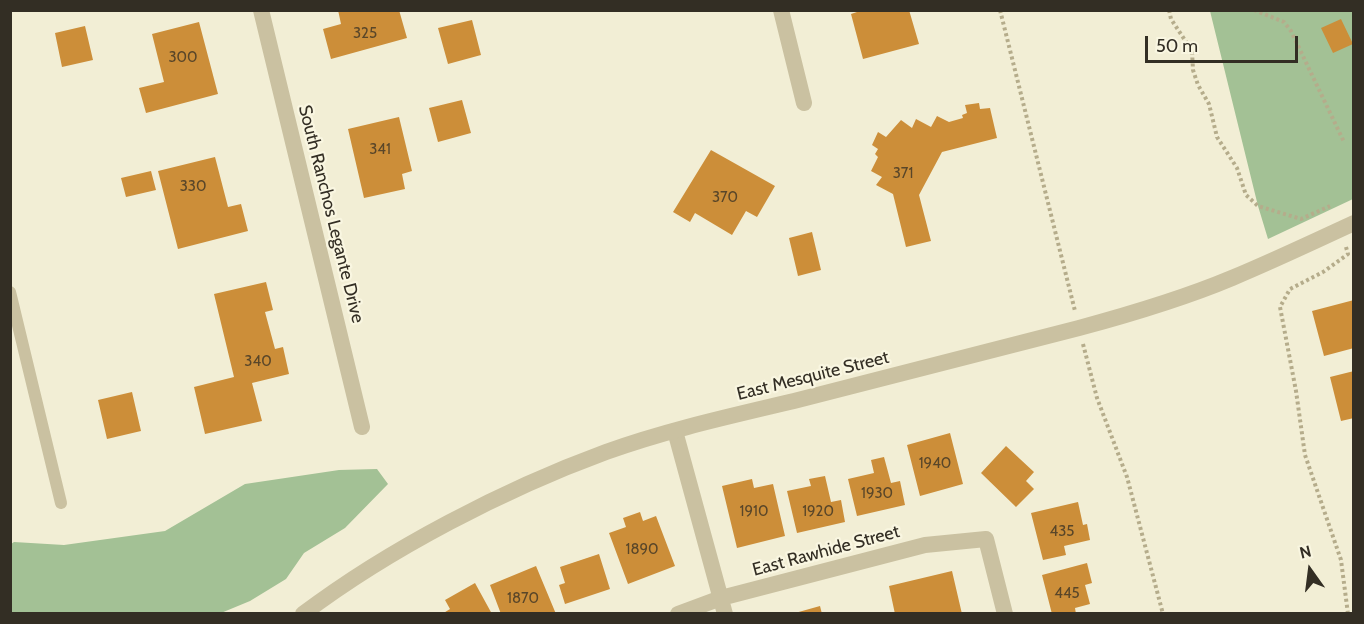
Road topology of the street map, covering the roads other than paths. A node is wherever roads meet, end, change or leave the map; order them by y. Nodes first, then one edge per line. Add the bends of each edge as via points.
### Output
1 (261, 10) edge
2 (782, 10) edge
3 (804, 103) dead end
4 (1346, 226) edge
5 (10, 292) edge
6 (362, 427) dead end
7 (675, 430) junction
8 (61, 503) dead end
9 (723, 606) edge
10 (303, 614) edge
11 (678, 614) edge
12 (1005, 614) edge

1 - 6 street, South Ranchos Legante Drive
2 - 3 street
4 - 7 street, East Mesquite Street via 1231,279 1138,312
5 - 8 lane
7 - 9 street
7 - 10 street, East Mesquite Street via 606,452 473,511 388,558
9 - 11 street, East Rawhide Street
9 - 12 street, East Rawhide Street via 924,545 986,539

